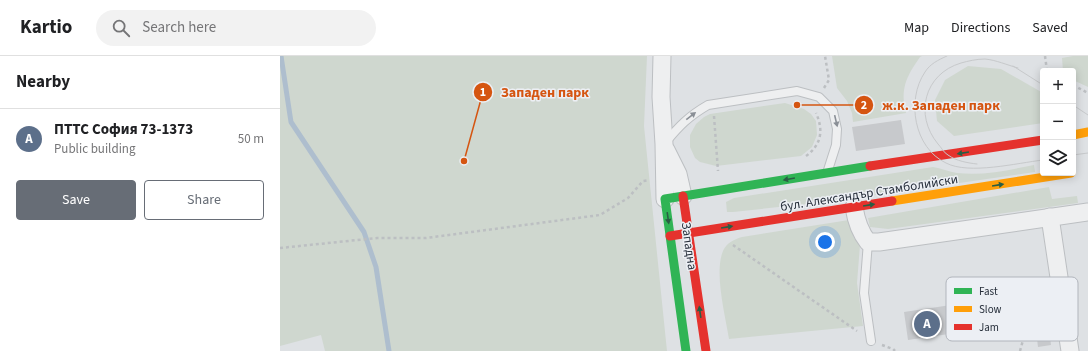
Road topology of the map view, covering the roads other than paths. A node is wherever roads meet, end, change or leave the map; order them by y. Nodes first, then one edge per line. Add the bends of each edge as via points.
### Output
1 (662, 56) edge
2 (1088, 132) edge
3 (1076, 134) edge
4 (1040, 140) edge
5 (664, 144) junction
6 (828, 172) junction
7 (1055, 176) edge
8 (683, 196) junction
9 (665, 199) junction
10 (854, 207) junction
11 (1088, 212) edge
12 (1050, 217) junction
13 (688, 233) junction
14 (670, 236) junction
15 (868, 242) junction
16 (1059, 277) edge
17 (871, 341) road end
18 (1068, 341) edge
19 (686, 351) edge
20 (706, 351) edge
21 (1070, 351) edge

1 - 5 street, Западна
2 - 3 street
4 -> 6 street, бул. Александър Стамболийски
5 -> 6 lane via 680,124 708,105 798,91 819,97 833,111 837,129 836,146
5 - 8 street, Западна via 678,174
5 - 9 street, Западна
6 -> 8 street, бул. Александър Стамболийски
10 -> 7 street, бул. Александър Стамболийски
8 - 9 street, бул. Александър Стамболийски
8 - 13 street, Западна
9 -> 14 street, Западна
13 -> 10 street, бул. Александър Стамболийски
10 - 15 street via 859,228
11 - 12 street
12 - 15 street
12 - 16 street
13 - 14 street, бул. Александър Стамболийски
20 -> 13 street, Западна
14 - 19 street, Западна
15 - 17 lane via 864,293
18 - 21 street

